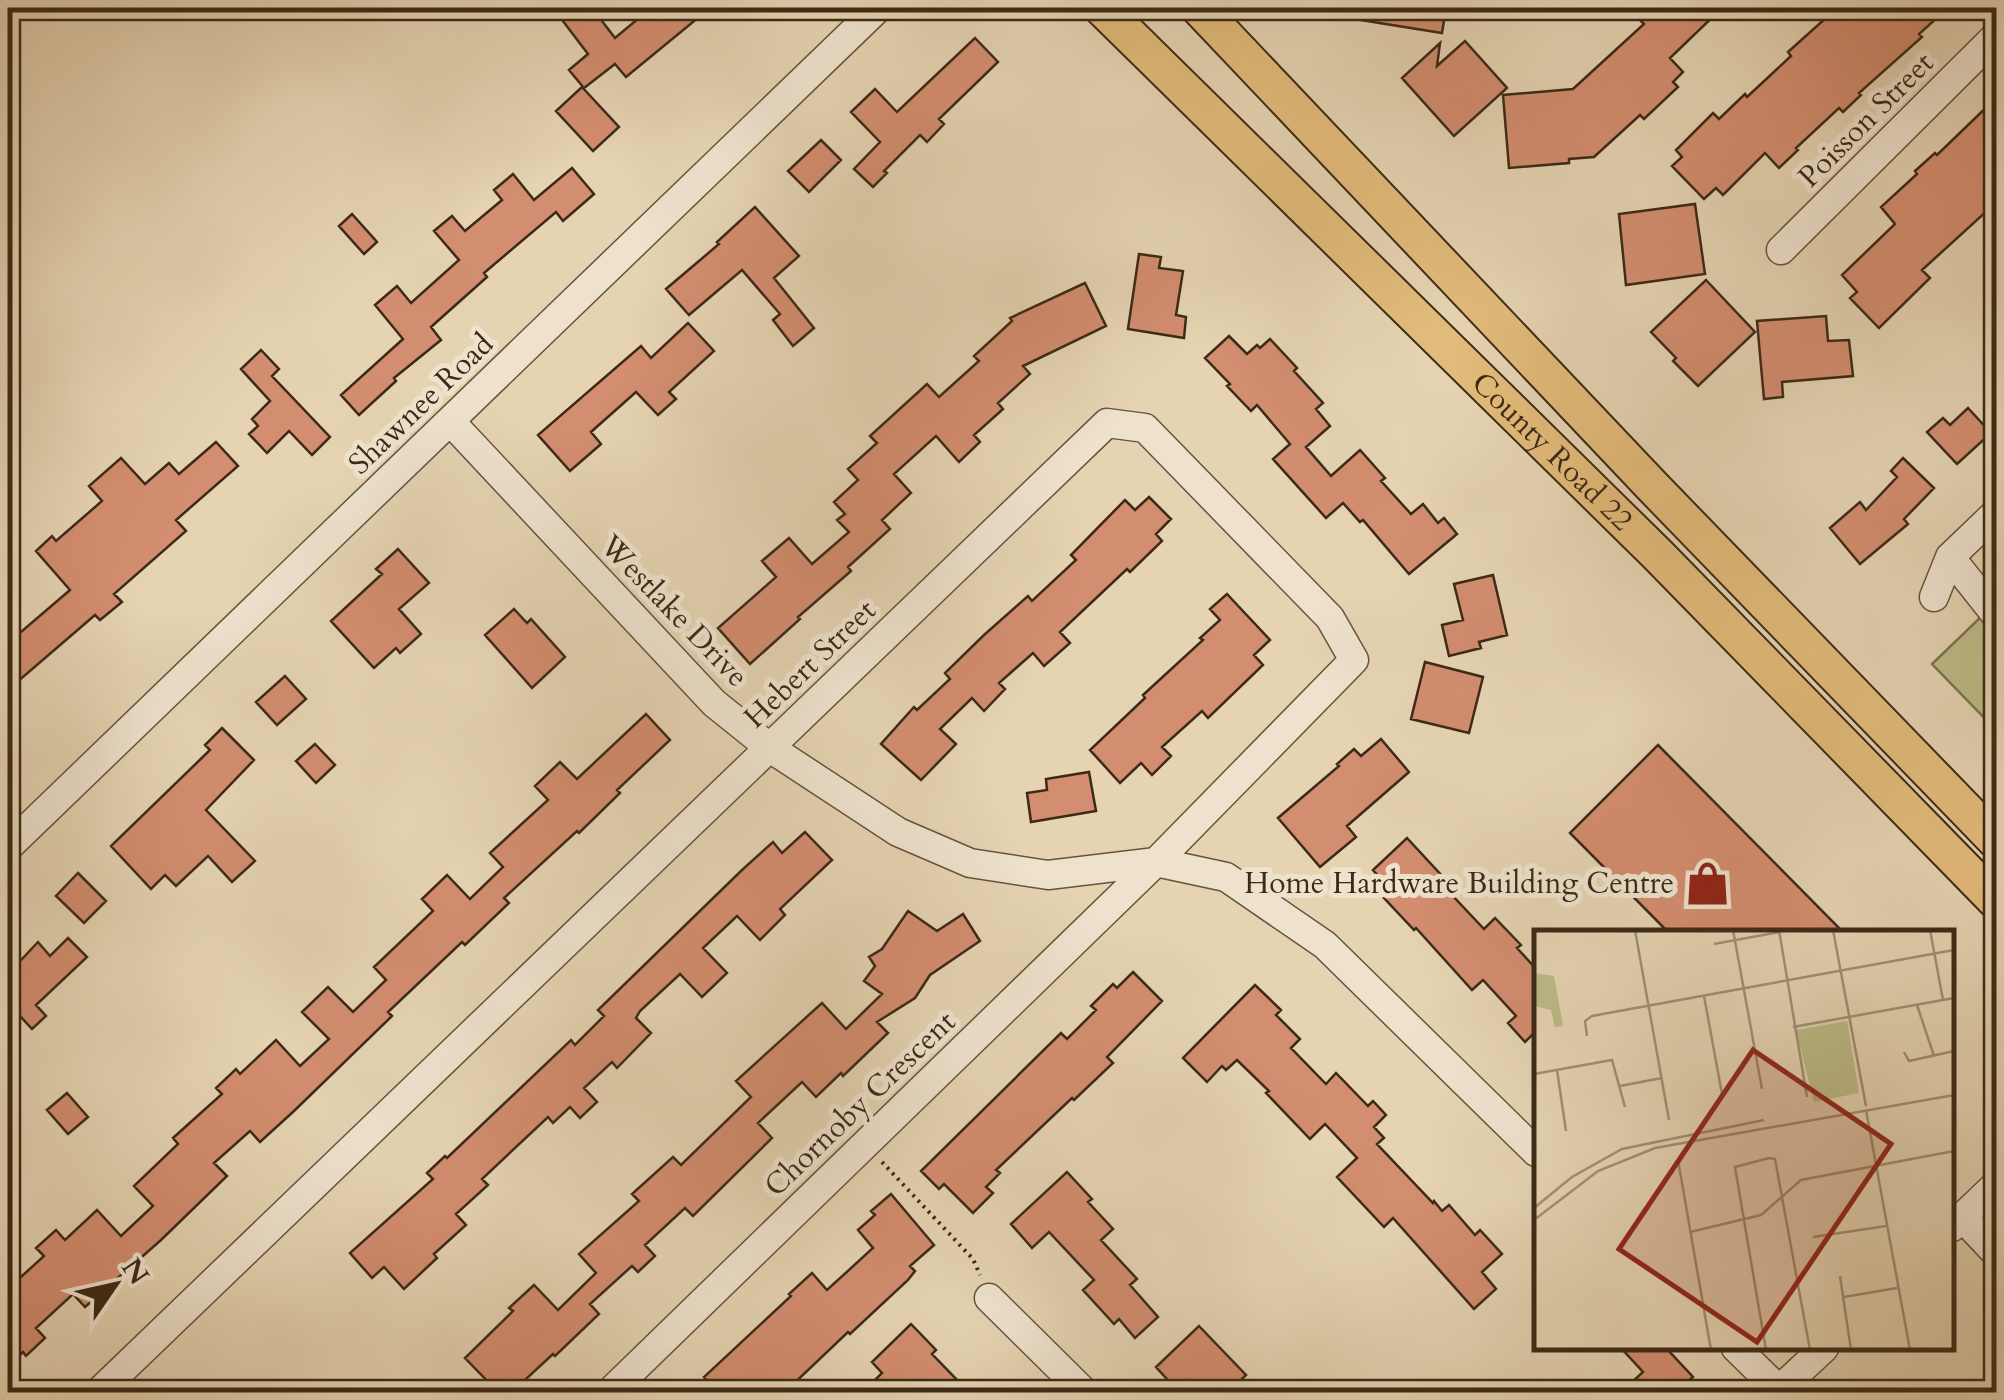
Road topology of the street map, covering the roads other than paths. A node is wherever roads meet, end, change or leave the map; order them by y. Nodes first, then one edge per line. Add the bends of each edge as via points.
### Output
1 (878, 8) edge
2 (1102, 8) edge
3 (1199, 8) edge
4 (1996, 36) edge
5 (1781, 250) dead end
6 (450, 422) junction
7 (1996, 512) edge
8 (1950, 557) junction
9 (1934, 597) dead end
10 (1996, 616) edge
11 (770, 748) junction
12 (1996, 841) edge
13 (8, 848) edge
14 (1156, 862) junction
15 (1996, 900) edge
16 (1534, 1150) edge
17 (1996, 1184) edge
18 (1956, 1222) edge
19 (1996, 1253) edge
20 (989, 1298) road end
21 (1738, 1350) edge
22 (1822, 1350) edge
23 (99, 1392) edge
24 (610, 1392) edge
25 (1084, 1392) edge
26 (1779, 1392) edge

1 - 6 street, Shawnee Road
2 - 15 main road, County Road 22 via 1593,490
3 - 12 main road, County Road 22
4 - 5 street, Poisson Street
6 - 11 street, Westlake Drive via 714,703
6 - 13 street, Shawnee Road
7 - 8 street
8 - 9 street
8 - 10 street
11 - 14 street, Westlake Drive via 898,832 970,862 1048,875
11 - 14 street, Hebert Street via 1107,424 1146,428 1330,618 1354,660
11 - 23 street, Hebert Street
14 - 16 street, Westlake Drive via 1226,877 1325,945
14 - 24 street, Chornoby Crescent
17 - 18 street
18 - 19 street
20 - 25 street
21 - 26 street
22 - 26 street

